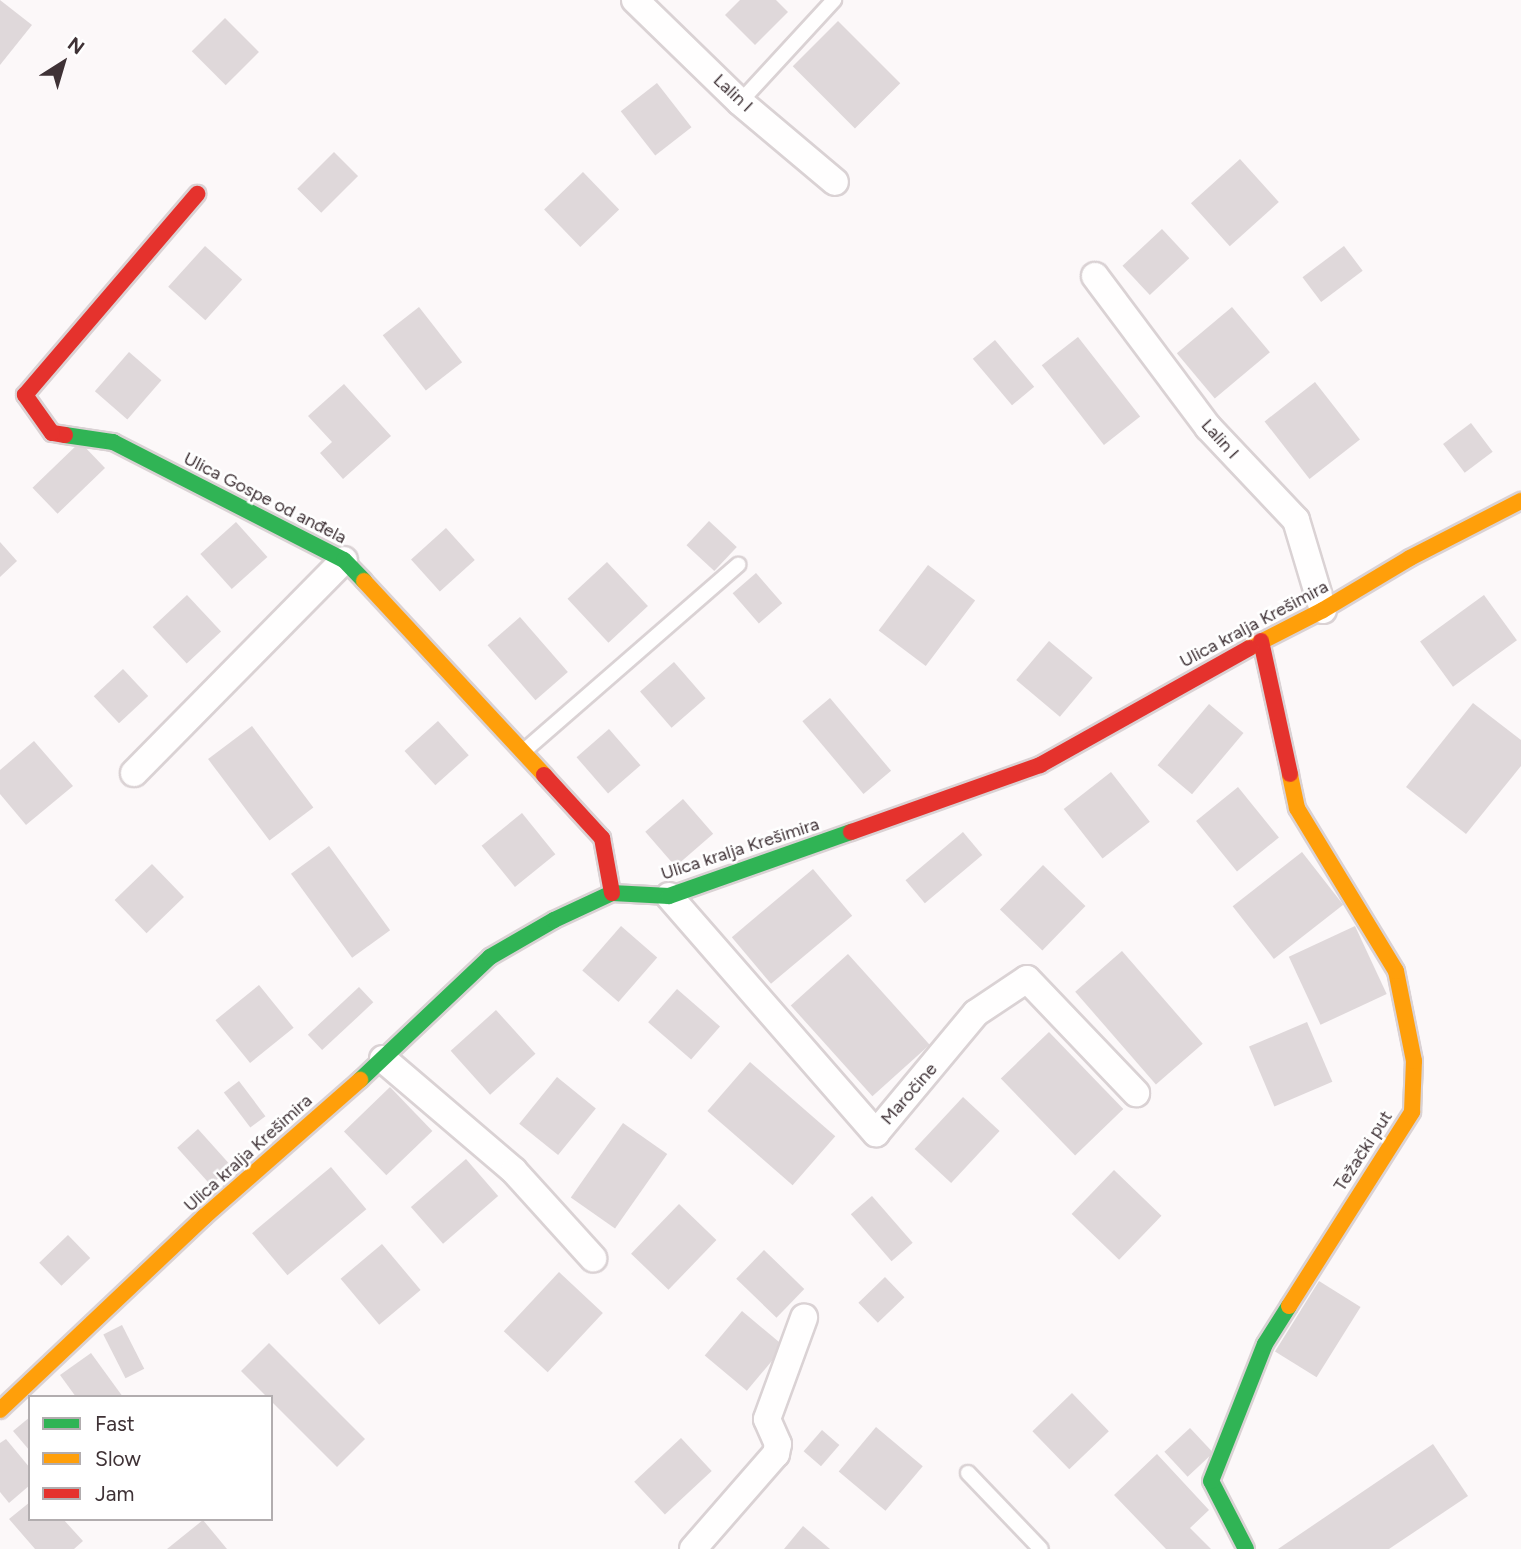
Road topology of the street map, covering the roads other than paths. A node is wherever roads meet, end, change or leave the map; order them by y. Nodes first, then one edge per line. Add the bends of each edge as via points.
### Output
1 (635, 0) edge
2 (834, 0) edge
3 (740, 102) junction
4 (835, 181) dead end
5 (197, 194) dead end
6 (1095, 276) dead end
7 (1521, 501) edge
8 (344, 560) junction
9 (738, 565) dead end
10 (1323, 610) junction
11 (1261, 641) junction
12 (524, 751) junction
13 (134, 773) dead end
14 (612, 893) junction
15 (669, 896) junction
16 (383, 1059) junction
17 (1136, 1093) dead end
18 (593, 1258) dead end
19 (804, 1318) dead end
20 (0, 1410) edge
21 (968, 1473) dead end
22 (693, 1549) edge
23 (1041, 1549) edge
24 (1246, 1549) edge

1 - 3 street, Lalin I
2 - 3 lane
3 - 4 street, Lalin I
5 - 8 street, Ulica Gospe od anđela via 25,395 52,433 113,442
6 - 10 street, Lalin I via 1208,426 1296,520
7 - 10 street, Ulica kralja Krešimira via 1410,558
8 - 12 street, Ulica Gospe od anđela
8 - 13 street
9 - 12 lane
10 - 11 street, Ulica kralja Krešimira
11 - 15 street, Ulica kralja Krešimira via 1040,765
11 - 24 street, Težački put via 1297,808 1396,971 1414,1061 1412,1112 1265,1344 1212,1481
12 - 14 street, Ulica Gospe od anđela via 601,838
14 - 15 street, Ulica kralja Krešimira
14 - 16 street, Ulica kralja Krešimira via 490,957
15 - 17 street, Maročine via 876,1133 976,1013 1027,979
16 - 18 street via 514,1171
16 - 20 street, Ulica kralja Krešimira via 204,1217
19 - 22 street via 767,1419 778,1444 776,1454
21 - 23 lane

